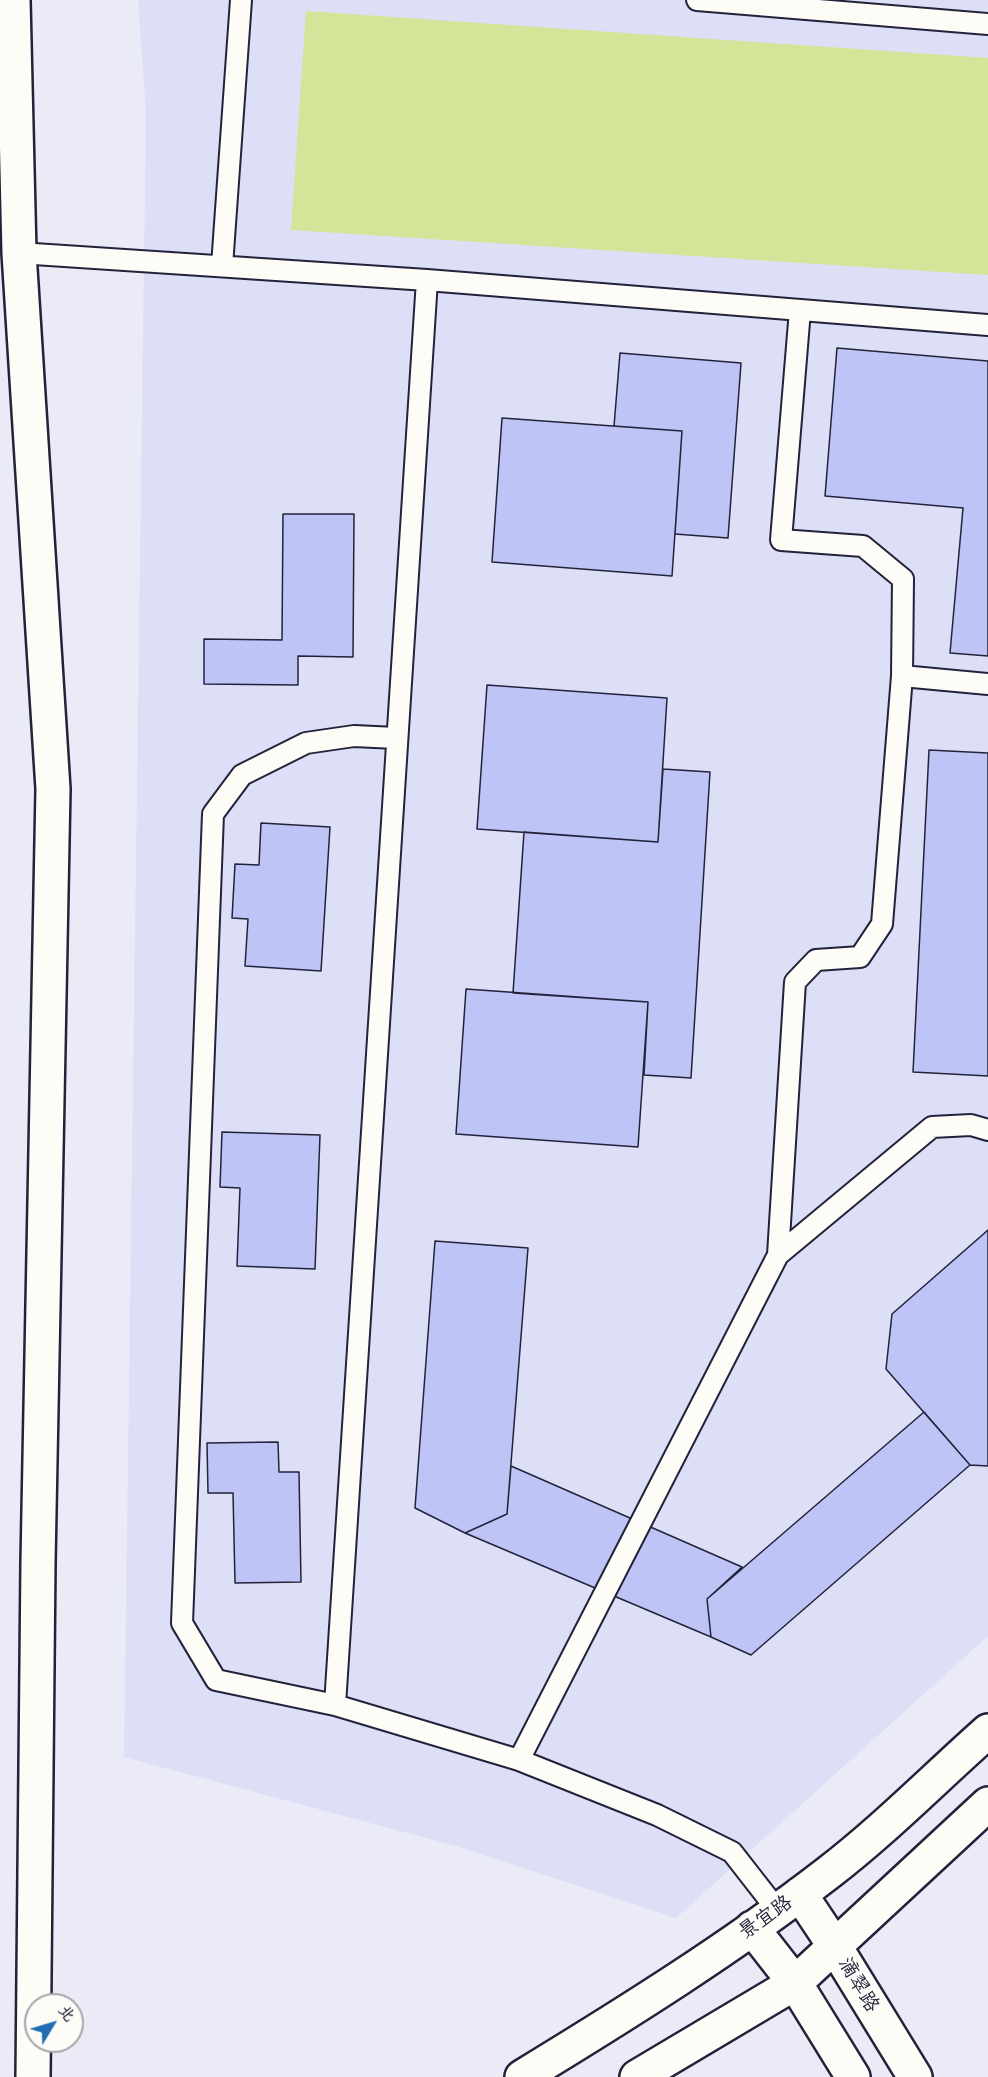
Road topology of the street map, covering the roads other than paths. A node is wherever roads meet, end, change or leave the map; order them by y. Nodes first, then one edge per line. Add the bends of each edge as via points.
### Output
1 (13, 0) edge
2 (241, 0) edge
3 (697, 0) edge
4 (817, 6) edge
5 (988, 24) edge
6 (19, 253) junction
7 (222, 266) junction
8 (427, 280) junction
9 (800, 310) junction
10 (988, 326) edge
11 (902, 676) junction
12 (988, 684) edge
13 (396, 738) junction
14 (988, 1130) edge
15 (778, 1255) junction
16 (335, 1705) junction
17 (988, 1731) edge
18 (519, 1760) junction
19 (988, 1804) edge
20 (777, 1911) junction
21 (834, 1945) junction
22 (795, 1983) junction
23 (33, 2077) edge
24 (522, 2077) edge
25 (637, 2077) edge
26 (853, 2077) edge
27 (915, 2077) edge

1 - 6 main road
2 - 7 lane
3 - 4 lane
4 - 5 lane
6 - 7 lane
6 - 23 main road via 53,789
7 - 8 lane
8 - 9 lane
8 - 13 lane
9 - 10 lane
9 - 11 lane via 781,540 863,546 903,579
11 - 12 lane
11 - 15 lane via 882,924 860,957 816,960 795,982
13 - 16 lane
13 - 16 lane via 354,736 306,743 242,775 213,814 182,1623 216,1680
14 - 15 lane via 971,1125 932,1127
15 - 18 lane
16 - 18 lane
17 - 20 main road, 景宜路 via 830,1872
18 - 20 lane via 657,1815 732,1852
19 - 21 main road
20 - 21 main road, 滴翠路
20 - 22 main road
20 - 24 main road, 景宜路 via 673,1984
21 - 22 main road
21 - 27 main road, 滴翠路
22 - 25 main road
22 - 26 main road

